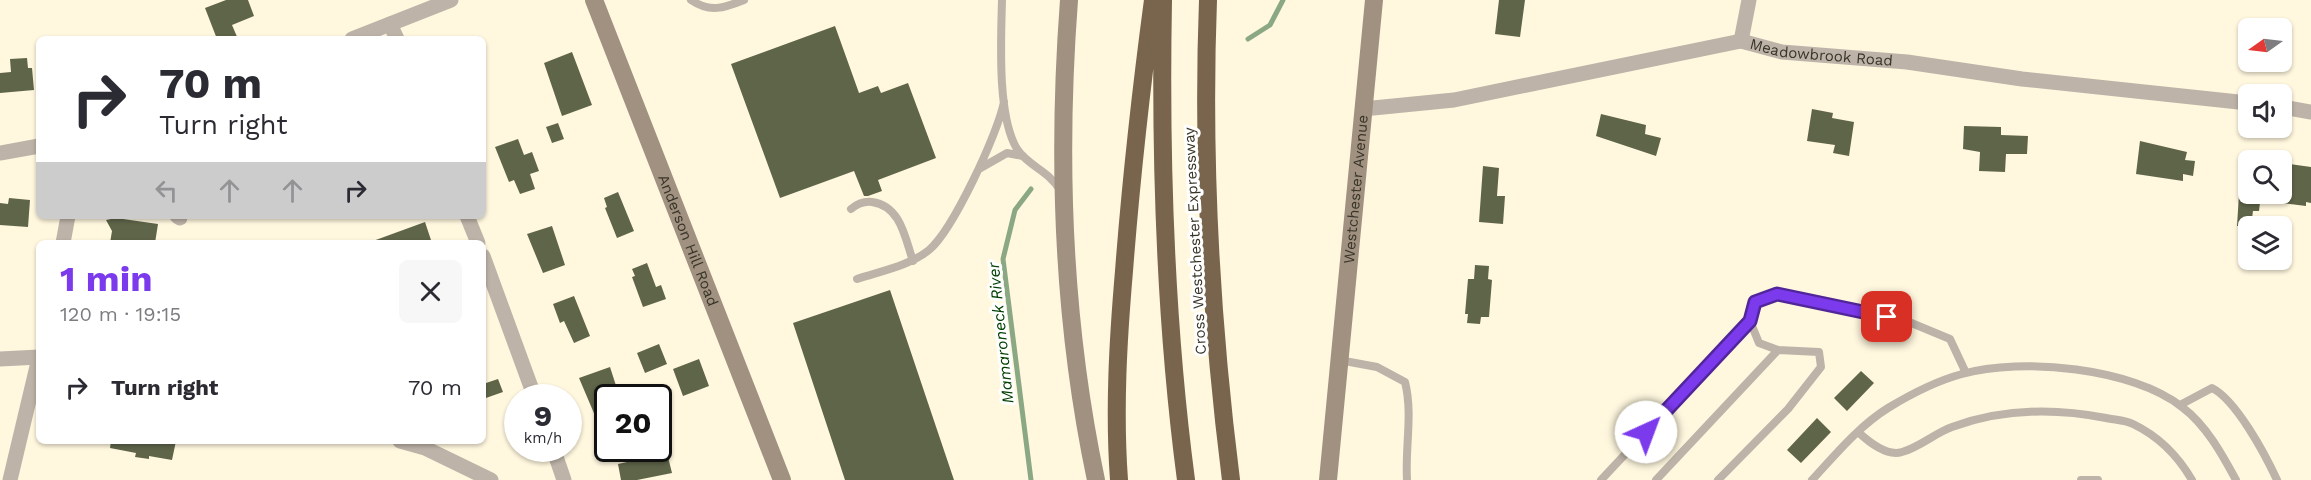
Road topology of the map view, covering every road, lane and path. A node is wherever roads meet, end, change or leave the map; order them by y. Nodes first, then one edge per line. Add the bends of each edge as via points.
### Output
1 (451, 0) edge
2 (594, 0) edge
3 (691, 0) edge
4 (744, 0) edge
5 (993, 0) edge
6 (1002, 0) edge
7 (1070, 0) edge
8 (1153, 0) edge
9 (1163, 0) edge
10 (1208, 0) edge
11 (1374, 0) edge
12 (1749, 0) edge
13 (1002, 20) junction
14 (390, 24) junction
15 (360, 36) edge
16 (395, 36) edge
17 (1742, 41) junction
18 (1004, 102) junction
19 (2238, 102) edge
20 (1363, 109) junction
21 (2292, 109) edge
22 (2311, 112) edge
23 (36, 147) edge
24 (0, 153) edge
25 (1023, 156) junction
26 (978, 170) junction
27 (1066, 206) junction
28 (851, 209) dead end
29 (67, 219) edge
30 (468, 219) edge
31 (64, 240) edge
32 (477, 240) edge
33 (913, 261) junction
34 (486, 263) edge
35 (857, 279) dead end
36 (1750, 321) junction
37 (1778, 350) junction
38 (36, 358) edge
39 (0, 359) edge
40 (1337, 368) junction
41 (36, 371) edge
42 (1966, 373) junction
43 (531, 384) edge
44 (2180, 405) junction
45 (1858, 432) junction
46 (411, 444) edge
47 (558, 462) edge
48 (10, 480) edge
49 (491, 480) edge
50 (564, 480) edge
51 (781, 480) edge
52 (1094, 480) edge
53 (1119, 480) edge
54 (1186, 480) edge
55 (1231, 480) edge
56 (1328, 480) edge
57 (1337, 480) edge
58 (1407, 480) edge
59 (1601, 480) edge
60 (1656, 480) edge
61 (1718, 480) edge
62 (1812, 480) edge
63 (2081, 480) edge
64 (2098, 480) edge
65 (2192, 480) edge
66 (2236, 480) edge
67 (2277, 480) edge

1 - 14 street
2 - 51 main road, Anderson Hill Road
3 - 4 lane via 711,9
5 - 13 lane
6 - 13 lane
7 - 27 main road via 1063,136
8 - 53 highway via 1132,160 1118,347
9 - 54 highway, Cross Westchester Expressway via 1162,146 1167,272
10 - 55 highway, Cross Westchester Expressway via 1212,270
11 - 20 main road, Westchester Avenue
12 - 17 street
13 - 18 lane
14 - 15 street
14 - 16 street
17 - 19 street, Meadowbrook Road via 1782,52 1907,62 2022,79
17 - 20 street, Meadowbrook Road via 1454,100
18 - 25 lane via 1008,129
18 - 26 lane
20 - 40 main road, Westchester Avenue
21 - 22 street
23 - 24 street
25 - 26 lane via 1007,153
25 - 27 lane via 1053,179
26 - 33 lane via 932,248
27 - 52 main road via 1070,298
28 - 33 lane via 869,202 888,208 900,224
29 - 31 street
30 - 32 street
33 - 35 lane
34 - 43 street
36 - 37 lane via 1759,343
36 - 42 lane via 1755,302 1777,294 1909,321 1950,339
36 - 59 lane
37 - 60 lane
37 - 61 lane via 1819,352 1821,367 1788,409
38 - 39 street
40 - 56 main road
40 - 57 main road
40 - 58 lane via 1377,367 1405,382 1410,404
41 - 48 street
42 - 44 lane via 2013,368 2079,370 2134,382
42 - 45 lane via 1914,393
44 - 66 lane via 2205,430
44 - 67 lane via 2212,388 2222,393
45 - 62 lane
45 - 65 lane via 1886,451 1901,453 1952,427 1974,421 2049,410 2085,414 2132,423 2165,444
46 - 49 street
47 - 50 street
63 - 64 lane

